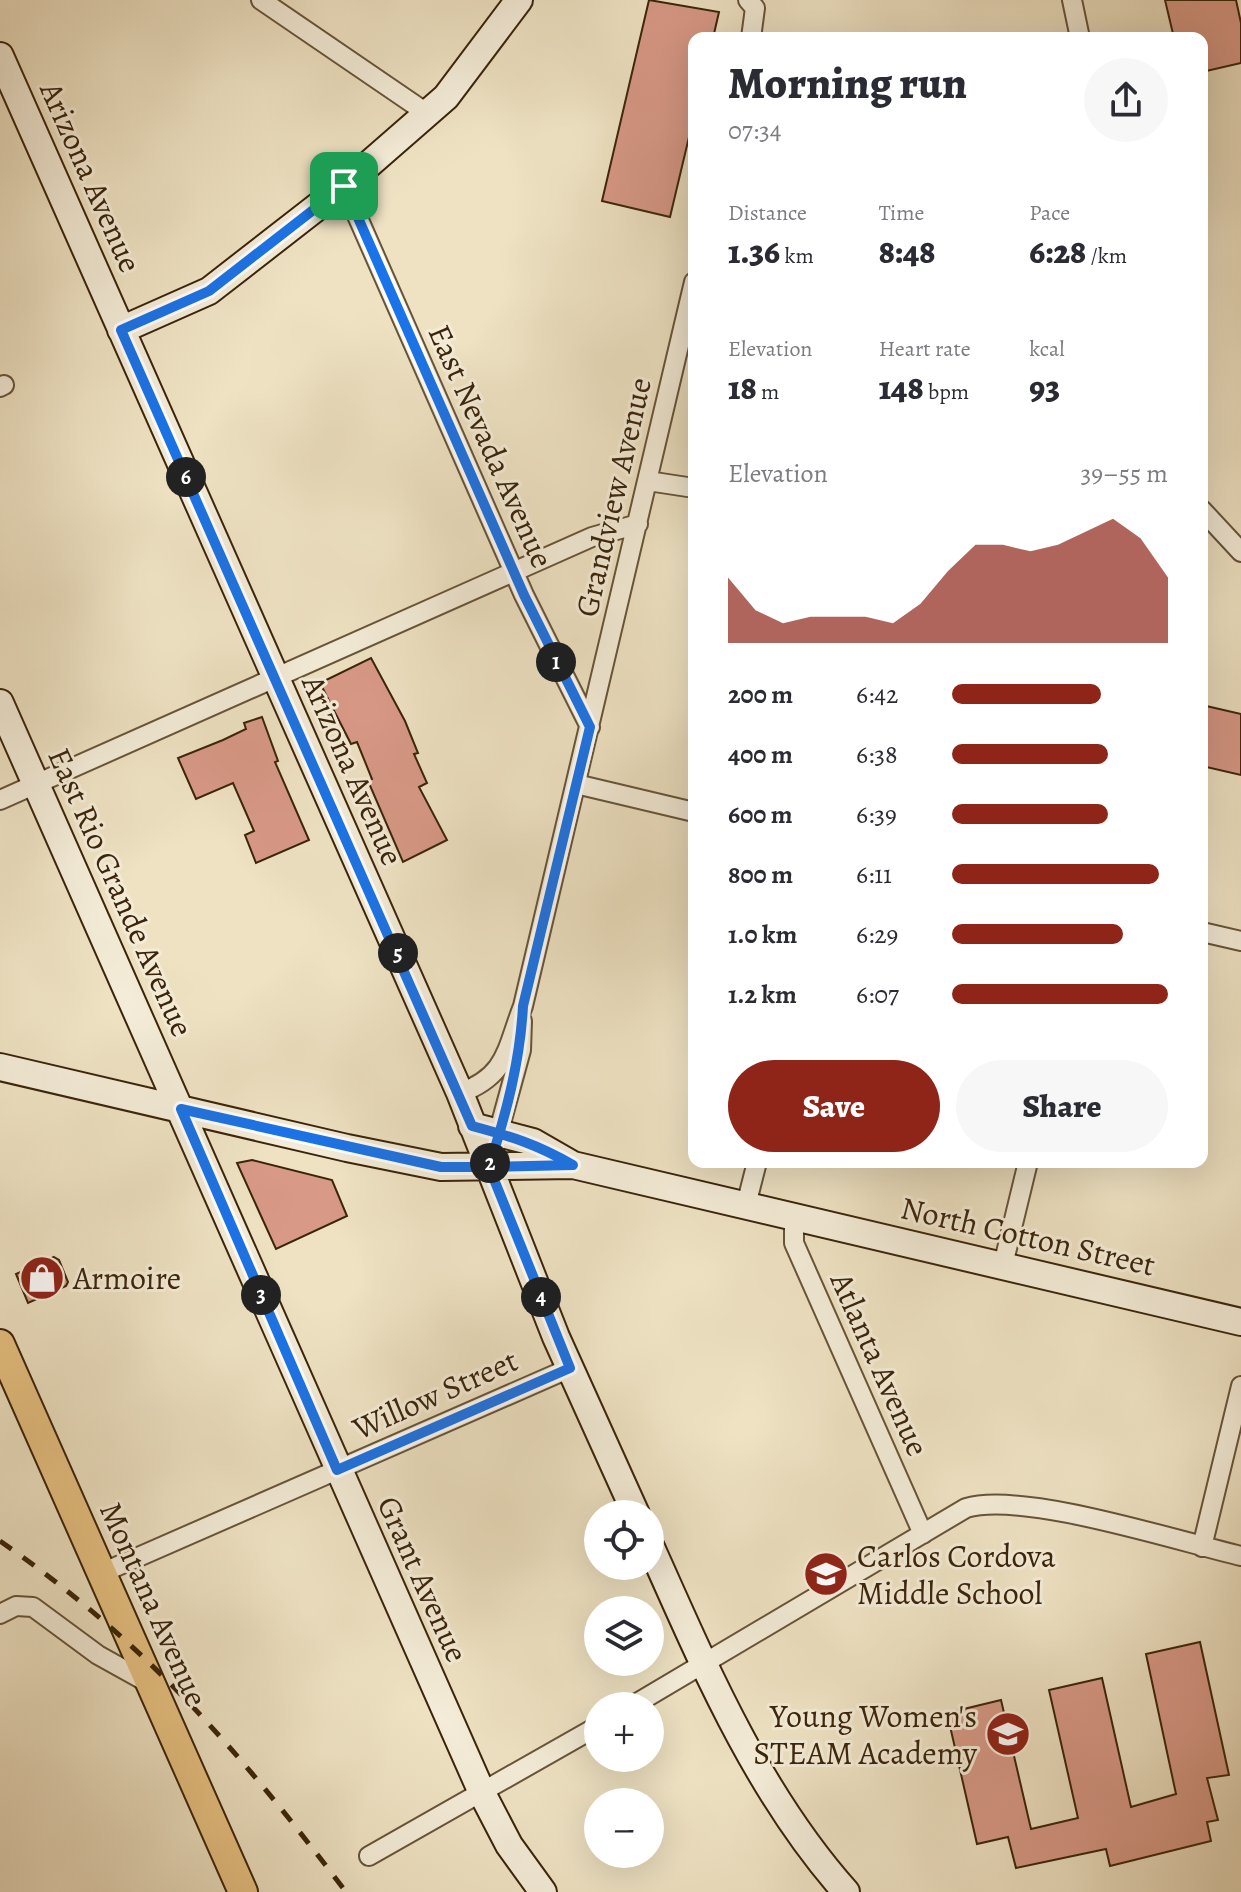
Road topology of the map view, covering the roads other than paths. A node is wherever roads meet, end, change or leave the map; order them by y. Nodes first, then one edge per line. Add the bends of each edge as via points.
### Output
1 (261, 0) edge
2 (519, 0) edge
3 (748, 0) edge
4 (1072, 0) edge
5 (752, 32) edge
6 (1079, 32) edge
7 (0, 56) edge
8 (428, 114) junction
9 (344, 186) junction
10 (688, 308) edge
11 (121, 330) junction
12 (648, 481) junction
13 (688, 487) edge
14 (1208, 516) edge
15 (638, 524) junction
16 (1241, 552) edge
17 (515, 571) junction
18 (275, 677) junction
19 (0, 703) edge
20 (590, 727) junction
21 (36, 784) junction
22 (576, 784) junction
23 (0, 800) edge
24 (688, 811) edge
25 (1208, 933) edge
26 (1241, 941) edge
27 (523, 1006) junction
28 (0, 1067) edge
29 (460, 1093) junction
30 (181, 1109) junction
31 (472, 1126) junction
32 (500, 1134) junction
33 (573, 1165) junction
34 (489, 1167) junction
35 (755, 1168) edge
36 (1027, 1168) edge
37 (746, 1205) junction
38 (794, 1216) junction
39 (1003, 1265) junction
40 (1241, 1322) edge
41 (0, 1344) edge
42 (570, 1368) junction
43 (1241, 1386) edge
44 (337, 1470) junction
45 (630, 1500) edge
46 (923, 1534) junction
47 (1202, 1547) junction
48 (1241, 1556) edge
49 (104, 1572) junction
50 (664, 1576) edge
51 (0, 1614) edge
52 (704, 1664) junction
53 (153, 1686) junction
54 (656, 1692) edge
55 (584, 1734) edge
56 (483, 1795) junction
57 (369, 1856) dead end
58 (243, 1892) edge
59 (543, 1892) edge
60 (846, 1892) edge

1 - 8 street
2 - 8 main road
3 - 5 street via 755,8
4 - 6 street
7 - 11 main road, Arizona Avenue
8 - 9 main road
9 - 11 main road via 209,291
9 - 17 street, East Nevada Avenue
10 - 12 street, Grandview Avenue
11 - 18 main road, Arizona Avenue
12 - 13 street
12 - 15 street, Grandview Avenue
14 - 16 street
15 - 17 street via 592,537
15 - 20 street, Grandview Avenue
17 - 18 street
17 - 20 street, East Nevada Avenue
18 - 21 street
18 - 29 main road, Arizona Avenue
19 - 21 main road, East Rio Grande Avenue
20 - 22 street, Grandview Avenue
21 - 23 street
21 - 30 main road, East Rio Grande Avenue
22 - 24 street
22 - 27 street, Grandview Avenue
25 - 26 street
27 - 29 street, Grandview Avenue via 498,1070 481,1085
27 - 32 street, Grandview Avenue via 521,1050
28 - 30 main road, North Cotton Street
29 - 31 main road, Arizona Avenue
30 - 34 main road, North Cotton Street via 441,1167
30 - 44 main road, Grant Avenue
31 - 32 main road
31 - 34 main road, Arizona Avenue
32 - 33 main road via 533,1142
32 - 34 street, Grandview Avenue
33 - 34 main road, North Cotton Street
33 - 37 main road, North Cotton Street
34 - 42 main road, Arizona Avenue
35 - 37 street
36 - 39 street
37 - 38 main road, North Cotton Street
38 - 39 main road, North Cotton Street
38 - 46 street, Atlanta Avenue via 794,1243
39 - 40 main road, North Cotton Street
41 - 49 main road, Montana Avenue
42 - 44 street, Willow Street
42 - 45 main road, Arizona Avenue
43 - 47 street
44 - 49 street, Willow Street
44 - 56 main road, Grant Avenue
46 - 47 street via 966,1508 1002,1502
46 - 52 street
47 - 48 street
49 - 53 main road, Montana Avenue
50 - 52 main road
51 - 53 street via 16,1606 33,1607 98,1655
52 - 54 street
52 - 60 main road via 759,1770 802,1838
53 - 58 main road, Montana Avenue
55 - 56 street
56 - 57 street
56 - 59 main road, Grant Avenue via 509,1845

